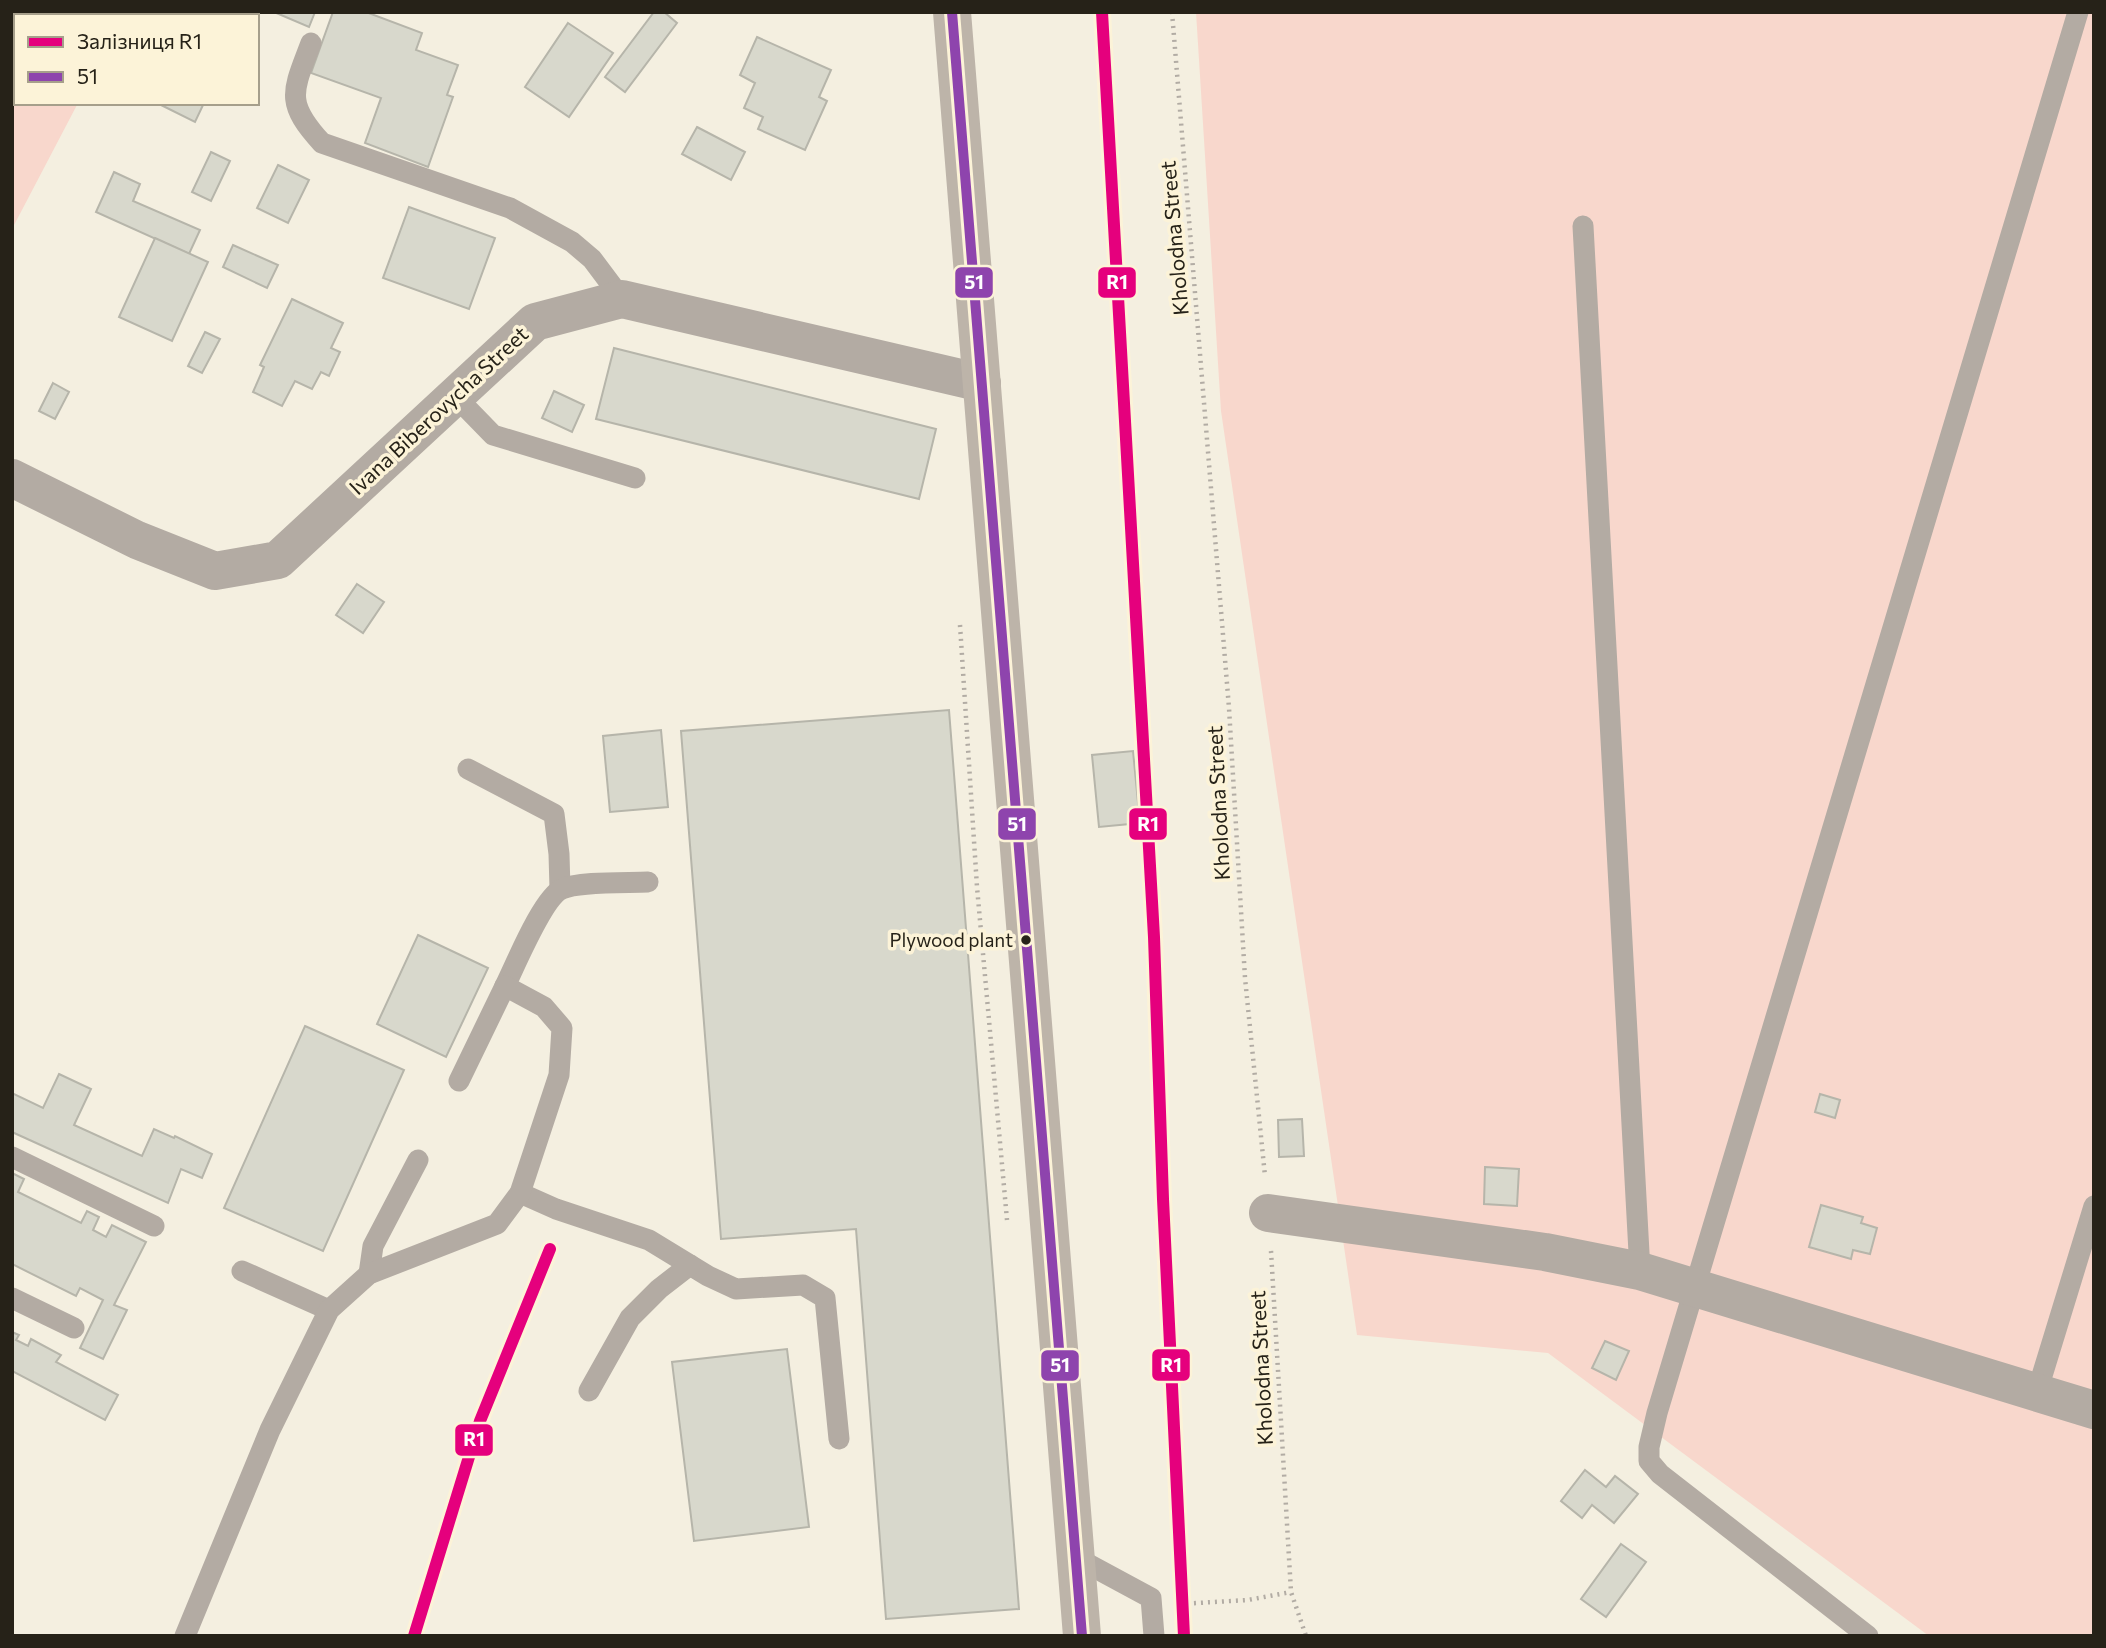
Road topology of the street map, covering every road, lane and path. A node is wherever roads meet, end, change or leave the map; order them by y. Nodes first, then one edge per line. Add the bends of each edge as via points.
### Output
1 (952, 12) edge
2 (1172, 12) edge
3 (2078, 12) edge
4 (311, 43) dead end
5 (1583, 226) dead end
6 (622, 299) junction
7 (982, 383) junction
8 (455, 396) junction
9 (12, 478) edge
10 (635, 478) dead end
11 (468, 769) dead end
12 (648, 881) dead end
13 (560, 889) junction
14 (505, 986) junction
15 (459, 1081) dead end
16 (12, 1157) edge
17 (418, 1160) dead end
18 (520, 1193) junction
19 (2094, 1206) edge
20 (1268, 1213) junction
21 (154, 1226) dead end
22 (690, 1265) junction
23 (242, 1271) dead end
24 (1640, 1271) junction
25 (369, 1275) junction
26 (1695, 1289) junction
27 (12, 1298) edge
28 (329, 1310) junction
29 (75, 1328) dead end
30 (589, 1391) dead end
31 (2037, 1392) junction
32 (2094, 1409) edge
33 (839, 1439) dead end
34 (1074, 1557) junction
35 (1290, 1592) junction
36 (1151, 1608) junction
37 (185, 1636) edge
38 (1082, 1636) edge
39 (1154, 1636) edge
40 (1306, 1636) edge
41 (1868, 1636) edge

1 - 7 main road
2 - 20 path, Kholodna Street via 1228,694 1245,978
3 - 26 lane
4 - 6 lane via 295,96 303,123 322,143 510,208 572,242 592,259
5 - 24 lane
6 - 7 street, Ivana Biberovycha Street
6 - 8 street, Ivana Biberovycha Street via 535,322
7 - 34 main road
8 - 9 street, Ivana Biberovycha Street via 278,560 215,571 136,540
8 - 10 lane via 494,435
11 - 13 lane via 554,814
12 - 13 lane
13 - 14 lane via 547,902
14 - 15 lane
14 - 18 lane via 544,1007 562,1028 559,1075
16 - 21 lane
17 - 25 lane via 373,1245
18 - 22 lane via 649,1240
18 - 25 lane via 497,1224
19 - 31 lane
20 - 24 street via 1545,1252
20 - 35 path, Kholodna Street
22 - 30 lane via 630,1318
22 - 33 lane via 736,1289 803,1285 825,1298
23 - 28 lane
24 - 26 street
25 - 28 lane
26 - 31 street
26 - 41 lane via 1657,1413 1649,1461
27 - 29 lane
28 - 37 lane via 270,1430
31 - 32 street
34 - 36 lane via 1151,1598
34 - 38 main road
35 - 36 path
35 - 40 path, Kholodna Street
36 - 39 lane

